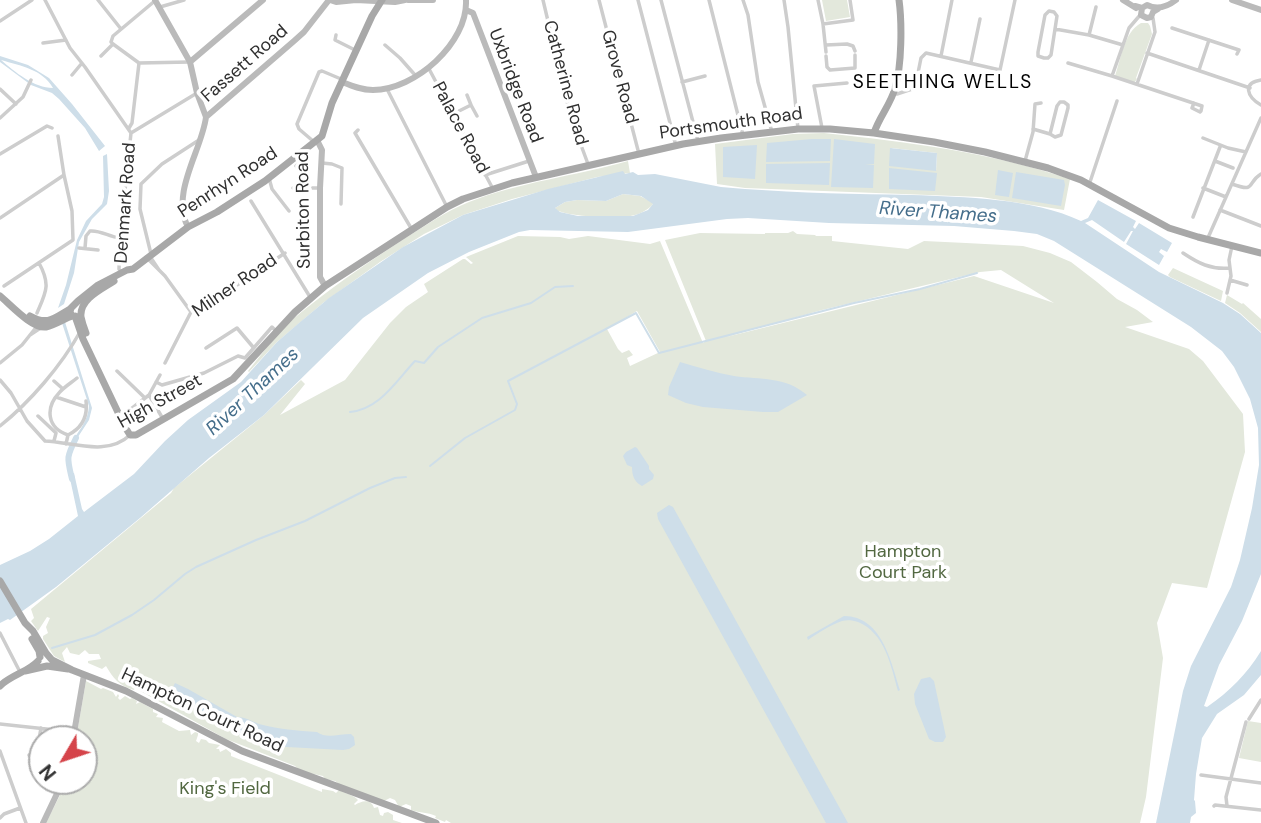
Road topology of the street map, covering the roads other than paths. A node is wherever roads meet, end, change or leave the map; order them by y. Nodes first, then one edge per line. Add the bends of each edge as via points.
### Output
1 (32, 0) edge
2 (45, 0) edge
3 (98, 0) edge
4 (184, 0) edge
5 (263, 0) edge
6 (329, 0) edge
7 (357, 0) edge
8 (406, 0) edge
9 (421, 0) edge
10 (433, 0) edge
11 (466, 0) edge
12 (542, 0) edge
13 (599, 0) edge
14 (638, 0) edge
15 (661, 0) edge
16 (709, 0) edge
17 (743, 0) edge
18 (784, 0) edge
19 (818, 0) edge
20 (850, 0) edge
21 (899, 0) edge
22 (952, 0) edge
23 (1015, 0) edge
24 (1123, 0) edge
25 (1176, 0) edge
26 (1232, 0) edge
27 (381, 1) edge
28 (157, 2) edge
29 (1096, 7) dead end
30 (466, 10) junction
31 (1261, 10) edge
32 (1145, 13) junction
33 (373, 18) junction
34 (979, 19) dead end
35 (0, 21) edge
36 (823, 24) junction
37 (1172, 28) dead end
38 (1055, 29) junction
39 (121, 30) junction
40 (336, 35) dead end
41 (1089, 35) junction
42 (66, 40) junction
43 (1209, 40) junction
44 (112, 42) junction
45 (43, 43) dead end
46 (385, 45) dead end
47 (826, 45) junction
48 (1123, 45) junction
49 (1239, 50) dead end
50 (357, 51) junction
51 (1147, 53) junction
52 (102, 56) dead end
53 (941, 57) junction
54 (190, 62) junction
55 (970, 62) junction
56 (82, 63) junction
57 (139, 63) junction
58 (1068, 63) dead end
59 (428, 67) junction
60 (1199, 71) junction
61 (72, 75) dead end
62 (705, 76) dead end
63 (1112, 76) junction
64 (416, 77) junction
65 (1261, 80) edge
66 (342, 81) junction
67 (30, 82) dead end
68 (682, 82) junction
69 (846, 83) dead end
70 (1136, 84) junction
71 (1250, 88) junction
72 (0, 89) edge
73 (387, 89) junction
74 (197, 93) junction
75 (893, 93) junction
76 (467, 95) dead end
77 (1117, 101) dead end
78 (1041, 103) dead end
79 (1194, 103) dead end
80 (16, 104) junction
81 (471, 105) junction
82 (1261, 105) edge
83 (453, 114) junction
84 (477, 116) dead end
85 (206, 117) junction
86 (0, 118) edge
87 (1261, 118) edge
88 (130, 125) junction
89 (52, 128) dead end
90 (822, 128) junction
91 (799, 129) junction
92 (1033, 129) junction
93 (358, 131) dead end
94 (772, 132) junction
95 (131, 133) junction
96 (874, 133) junction
97 (1050, 134) junction
98 (743, 135) junction
99 (58, 136) dead end
100 (1203, 138) dead end
101 (698, 141) junction
102 (316, 142) junction
103 (198, 143) junction
104 (676, 146) junction
105 (1220, 147) dead end
106 (1245, 152) junction
107 (639, 154) junction
108 (0, 155) edge
109 (1214, 161) junction
110 (529, 162) junction
111 (1025, 162) junction
112 (322, 163) junction
113 (589, 166) junction
114 (1233, 168) dead end
115 (1261, 174) edge
116 (64, 175) junction
117 (485, 176) junction
118 (536, 177) junction
119 (269, 178) junction
120 (1231, 184) junction
121 (1089, 185) junction
122 (293, 188) dead end
123 (320, 188) junction
124 (1203, 188) junction
125 (493, 189) junction
126 (1226, 197) junction
127 (251, 201) dead end
128 (341, 204) dead end
129 (447, 207) junction
130 (1220, 210) junction
131 (289, 211) dead end
132 (1192, 217) dead end
133 (0, 218) edge
134 (1261, 226) edge
135 (188, 227) junction
136 (413, 229) junction
137 (120, 238) junction
138 (1207, 240) junction
139 (1232, 246) junction
140 (79, 248) dead end
141 (86, 248) junction
142 (98, 250) dead end
143 (1261, 251) edge
144 (285, 253) junction
145 (1182, 253) dead end
146 (150, 255) junction
147 (39, 263) junction
148 (1230, 268) junction
149 (123, 273) junction
150 (1230, 280) junction
151 (1247, 285) dead end
152 (4, 286) dead end
153 (326, 286) junction
154 (1227, 293) dead end
155 (1, 297) edge
156 (311, 298) junction
157 (76, 312) junction
158 (191, 312) junction
159 (37, 313) dead end
160 (40, 325) junction
161 (275, 329) junction
162 (81, 335) junction
163 (74, 342) junction
164 (253, 347) junction
165 (206, 348) dead end
166 (89, 349) junction
167 (246, 361) junction
168 (0, 363) edge
169 (165, 363) dead end
170 (117, 371) dead end
171 (160, 375) dead end
172 (77, 378) dead end
173 (0, 380) edge
174 (54, 382) dead end
175 (156, 382) junction
176 (63, 389) junction
177 (147, 396) junction
178 (56, 397) junction
179 (20, 409) junction
180 (38, 416) dead end
181 (120, 417) junction
182 (163, 419) junction
183 (0, 426) edge
184 (68, 435) junction
185 (130, 435) junction
186 (54, 441) junction
187 (68, 444) junction
188 (0, 581) edge
189 (0, 633) edge
190 (32, 633) junction
191 (44, 661) junction
192 (22, 672) junction
193 (84, 675) junction
194 (0, 685) edge
195 (1261, 700) edge
196 (0, 724) edge
197 (75, 725) edge
198 (28, 727) edge
199 (0, 751) edge
200 (6, 764) junction
201 (0, 765) edge
202 (1201, 775) dead end
203 (1230, 778) junction
204 (1261, 783) edge
205 (56, 795) edge
206 (1214, 806) dead end
207 (1227, 806) junction
208 (21, 807) junction
209 (1261, 810) edge
210 (0, 818) edge
211 (26, 823) edge
212 (43, 823) edge
213 (436, 823) edge

1 - 35 street
2 - 42 street
3 - 39 street
4 - 28 street
5 - 54 street
6 - 7 street
6 - 85 street, Fassett Road via 304,32
7 - 27 street
8 - 9 street
8 - 27 street
9 - 10 street
11 - 30 street
12 - 113 street, Catherine Road via 571,118
13 - 107 street, Grove Road
14 - 104 street
15 - 68 street
16 - 98 street
17 - 94 street
18 - 91 street
19 - 36 street
20 - 36 street via 853,20
21 - 75 main road via 898,70
22 - 53 street
23 - 55 street via 1000,70
24 - 32 street
25 - 32 street
26 - 31 street
27 - 33 main road, Surbiton Road
27 - 33 main road, Surbiton Road
28 - 39 street
28 - 54 street
29 - 41 street
30 - 59 street via 452,42
30 - 110 street, Uxbridge Road via 473,13
32 - 48 street via 1129,28
32 - 51 street via 1155,25
33 - 50 main road, Surbiton Road
34 - 55 street
36 - 47 street
37 - 43 street
38 - 38 street via 1056,14 1049,11 1038,56 1051,55
38 - 41 street
39 - 44 street
40 - 50 street via 335,40
41 - 48 street
42 - 45 street
42 - 56 street
43 - 49 street
43 - 60 street
44 - 52 street
44 - 57 street
46 - 64 street
47 - 47 street via 830,70 855,68 853,46
48 - 63 street
50 - 66 main road, Surbiton Road
51 - 60 street
51 - 70 street
53 - 55 street
53 - 75 street via 926,53 915,88
54 - 57 street
54 - 74 street
56 - 61 street
56 - 88 street
57 - 88 street, Denmark Road
58 - 63 street
59 - 64 street
59 - 83 street, Palace Road
60 - 71 street
62 - 68 street
63 - 70 street
64 - 73 street
65 - 71 street
66 - 73 street via 366,90
66 - 102 main road, Surbiton Road
66 - 102 street via 319,72 297,124
67 - 80 street
68 - 101 street
69 - 90 street via 814,86
70 - 79 street
71 - 82 street via 1251,99
72 - 80 street
73 - 129 street
74 - 85 street
74 - 95 street
75 - 96 main road
76 - 81 street
77 - 121 street
78 - 92 street via 1035,104
80 - 86 street
81 - 83 street
81 - 84 street
83 - 117 street, Palace Road
85 - 103 street
87 - 106 street
88 - 95 street
89 - 108 street via 47,126
90 - 91 main road, Portsmouth Road
90 - 96 main road, Portsmouth Road
91 - 94 main road, Portsmouth Road
92 - 97 street
92 - 111 street
93 - 136 street via 355,133
94 - 98 main road, Portsmouth Road
95 - 137 street, Denmark Road
96 - 111 main road, Portsmouth Road
97 - 97 street via 1057,106 1064,102 1068,108 1061,135
98 - 101 main road, Portsmouth Road
99 - 116 street
100 - 106 street
101 - 104 main road, Portsmouth Road
102 - 112 street, Surbiton Road via 322,150
102 - 119 main road, Penrhyn Road
103 - 135 street via 184,192
103 - 146 street via 162,164 141,184 139,209
104 - 107 main road, Portsmouth Road
105 - 109 street
106 - 120 street
107 - 113 main road, Portsmouth Road
109 - 114 street
109 - 124 street
110 - 117 street
110 - 118 street, Uxbridge Road
111 - 121 main road, Portsmouth Road
112 - 123 street, Surbiton Road
112 - 128 street via 342,167
113 - 118 main road, Portsmouth Road
115 - 120 street via 1246,189
116 - 133 street
116 - 147 street via 73,240
117 - 125 street, Palace Road
118 - 125 main road, Portsmouth Road
119 - 131 street
119 - 135 main road, Penrhyn Road
120 - 126 street
121 - 138 main road, Portsmouth Road via 1159,224
122 - 123 street
123 - 153 street, Surbiton Road via 320,277
124 - 126 street
124 - 132 street
125 - 129 main road, Portsmouth Road
126 - 130 street
127 - 144 street
129 - 136 main road, Portsmouth Road
130 - 134 street
130 - 138 street
135 - 146 main road, Penrhyn Road
136 - 153 main road, Portsmouth Road
137 - 141 street via 90,231
137 - 149 street, Denmark Road via 119,269
138 - 139 main road, Portsmouth Road
139 - 143 main road, Portsmouth Road
139 - 148 street
140 - 141 street
141 - 142 street
144 - 156 street
144 - 158 street, Milner Road
145 - 148 street via 1203,265
146 - 149 main road, Penrhyn Road
146 - 158 street
147 - 152 street
147 - 159 street via 47,287
148 - 150 street
149 - 157 main road, Penrhyn Road via 78,301
150 - 151 street
150 - 154 street
153 - 156 main road, Portsmouth Road
155 - 160 main road
156 - 161 main road, Portsmouth Road
157 - 160 main road, Penrhyn Road via 48,326
157 - 162 main road
157 - 166 main road
158 - 169 street, Milner Road
160 - 168 street
161 - 164 street
161 - 167 main road, Portsmouth Road
162 - 163 street
162 - 163 street
162 - 166 main road
163 - 179 street
164 - 165 street via 237,328
164 - 167 street
166 - 181 main road
167 - 175 street via 238,356 204,373 162,385
167 - 182 main road, High Street via 234,379
170 - 177 street
171 - 175 street
172 - 176 street
173 - 179 street
174 - 176 street
175 - 177 street
176 - 178 street
177 - 181 street
177 - 182 street
178 - 184 street via 51,422
178 - 184 street via 86,404 81,426
179 - 183 street
179 - 186 street via 45,441
180 - 186 street via 57,433
181 - 185 main road
182 - 185 main road, High Street
184 - 187 street
185 - 187 street, High Street via 107,446
186 - 187 street
188 - 190 main road
189 - 192 street
190 - 191 main road
190 - 191 main road
191 - 192 main road
191 - 193 main road, Hampton Court Road
192 - 194 main road
193 - 197 street
193 - 213 main road, Hampton Court Road via 136,696 242,751
195 - 203 street via 1248,720
196 - 198 street
199 - 200 street
200 - 201 street
200 - 208 street
202 - 203 street
203 - 204 street
203 - 207 street
205 - 212 street
206 - 207 street
207 - 209 street
208 - 210 street
208 - 211 street

